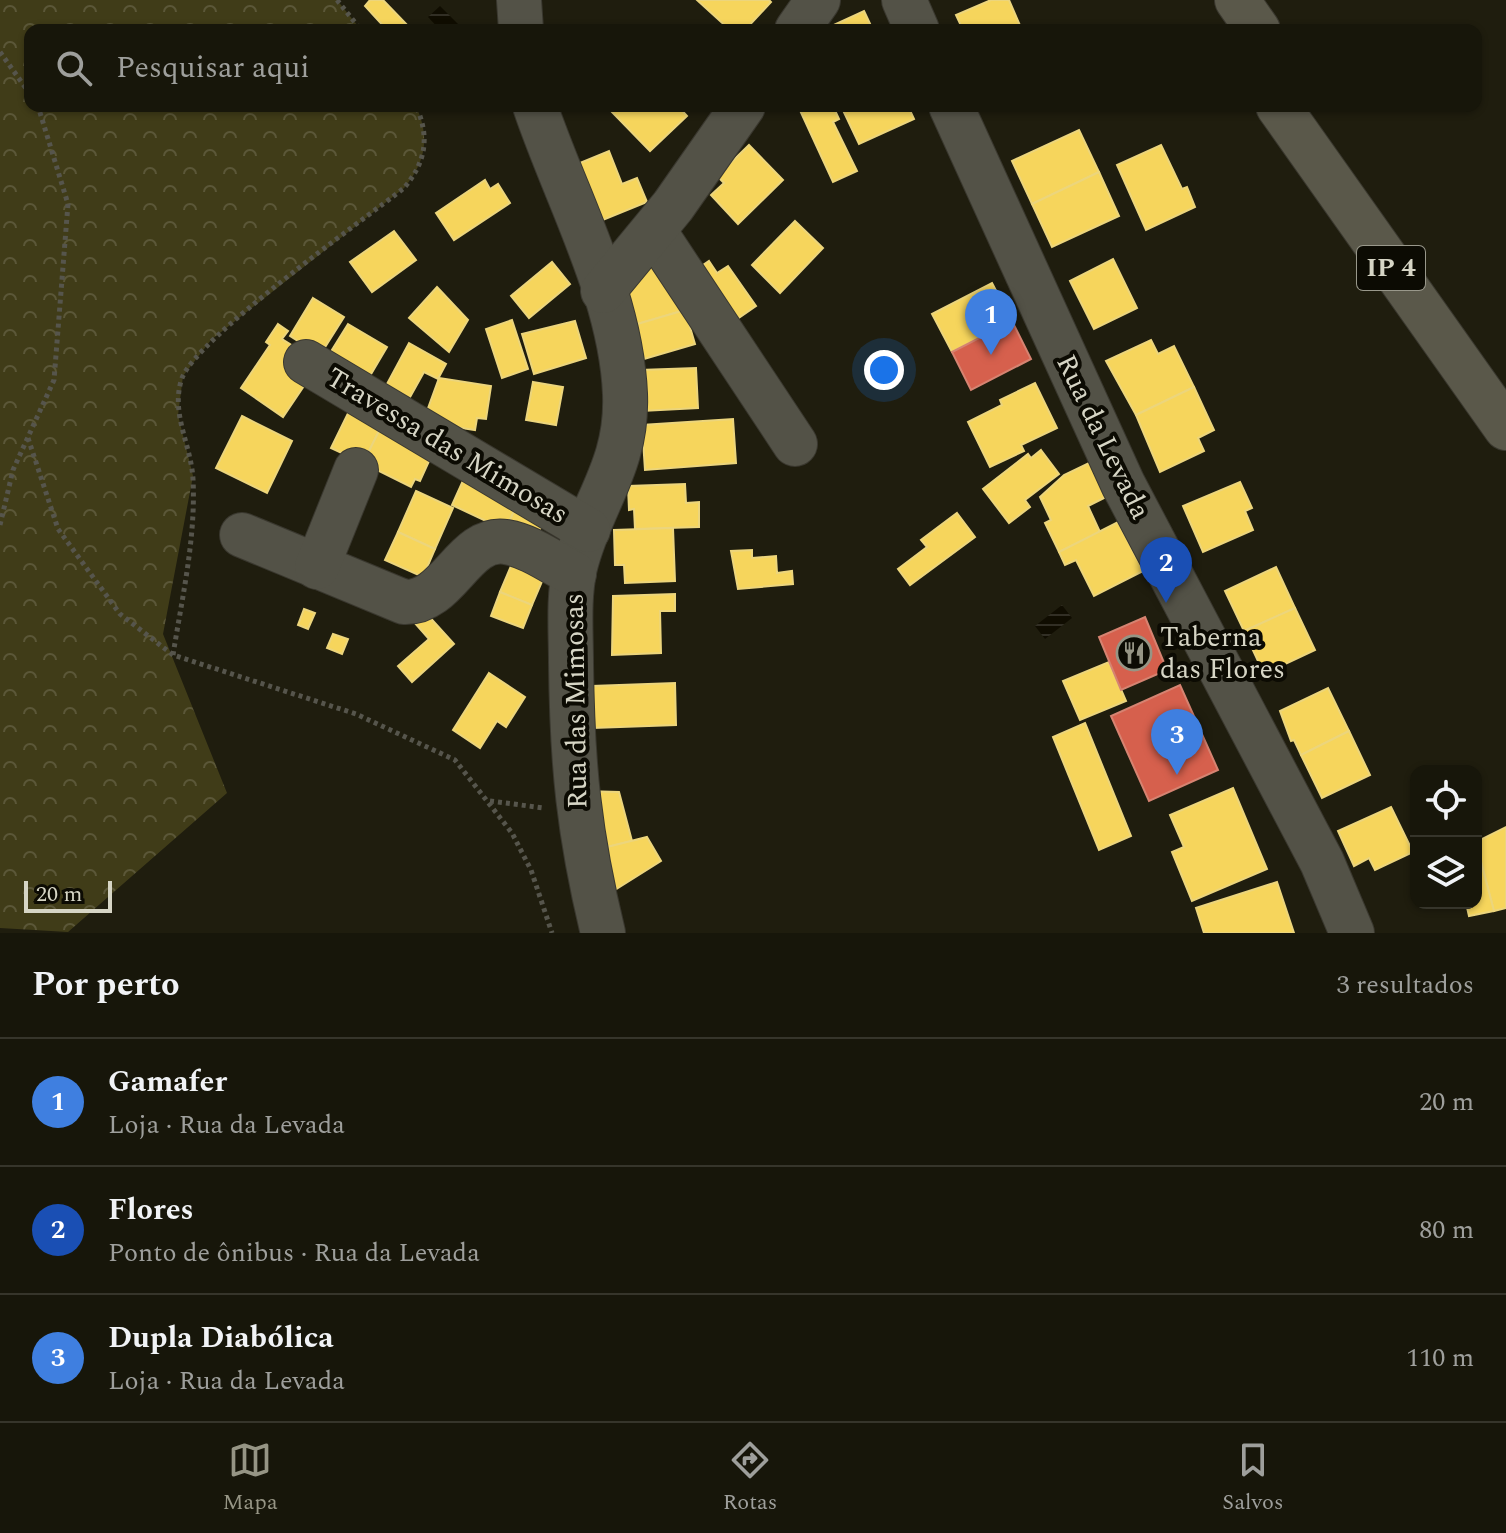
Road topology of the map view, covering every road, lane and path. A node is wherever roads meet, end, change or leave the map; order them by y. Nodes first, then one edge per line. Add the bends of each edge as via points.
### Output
1 (337, 0) edge
2 (519, 0) edge
3 (818, 0) edge
4 (904, 0) edge
5 (1206, 0) edge
6 (1237, 0) edge
7 (356, 24) edge
8 (521, 24) edge
9 (801, 24) edge
10 (914, 24) edge
11 (1222, 24) edge
12 (1254, 24) edge
13 (0, 52) edge
14 (24, 86) edge
15 (40, 112) edge
16 (418, 112) edge
17 (537, 112) edge
18 (739, 112) edge
19 (954, 112) edge
20 (1282, 112) edge
21 (1313, 112) edge
22 (654, 231) junction
23 (603, 291) junction
24 (306, 362) dead end
25 (1506, 386) edge
26 (1506, 428) edge
27 (28, 438) junction
28 (795, 444) dead end
29 (356, 470) dead end
30 (0, 525) edge
31 (588, 530) junction
32 (242, 535) dead end
33 (317, 567) junction
34 (574, 574) junction
35 (173, 655) junction
36 (489, 801) junction
37 (577, 812) junction
38 (552, 933) edge
39 (603, 933) edge
40 (1352, 933) edge

1 - 7 path
2 - 8 street
3 - 9 street
4 - 10 street
5 - 11 highway
6 - 12 highway
13 - 14 path
15 - 27 path via 68,204 54,380
16 - 35 path via 426,134 424,153 404,188 211,340 183,376 178,415 193,476 193,510
17 - 23 street, Rua das Mimosas
18 - 22 street
19 - 40 street, Rua da Levada via 1106,449 1322,862
20 - 26 highway, IP 4
21 - 25 highway, IP 4
22 - 23 street
22 - 28 street
23 - 31 street, Rua das Mimosas via 621,360 625,414 616,469
24 - 31 street, Travessa das Mimosas
27 - 30 path via 13,470
27 - 35 path via 58,529 120,614
29 - 33 street
31 - 34 street, Rua das Mimosas
32 - 33 street
33 - 34 street via 410,602 437,590 475,552 493,542 514,544
34 - 37 street, Rua das Mimosas via 572,738
35 - 36 path via 356,714 441,753 455,760
36 - 37 path
36 - 38 path via 531,870
37 - 39 street, Rua das Mimosas

